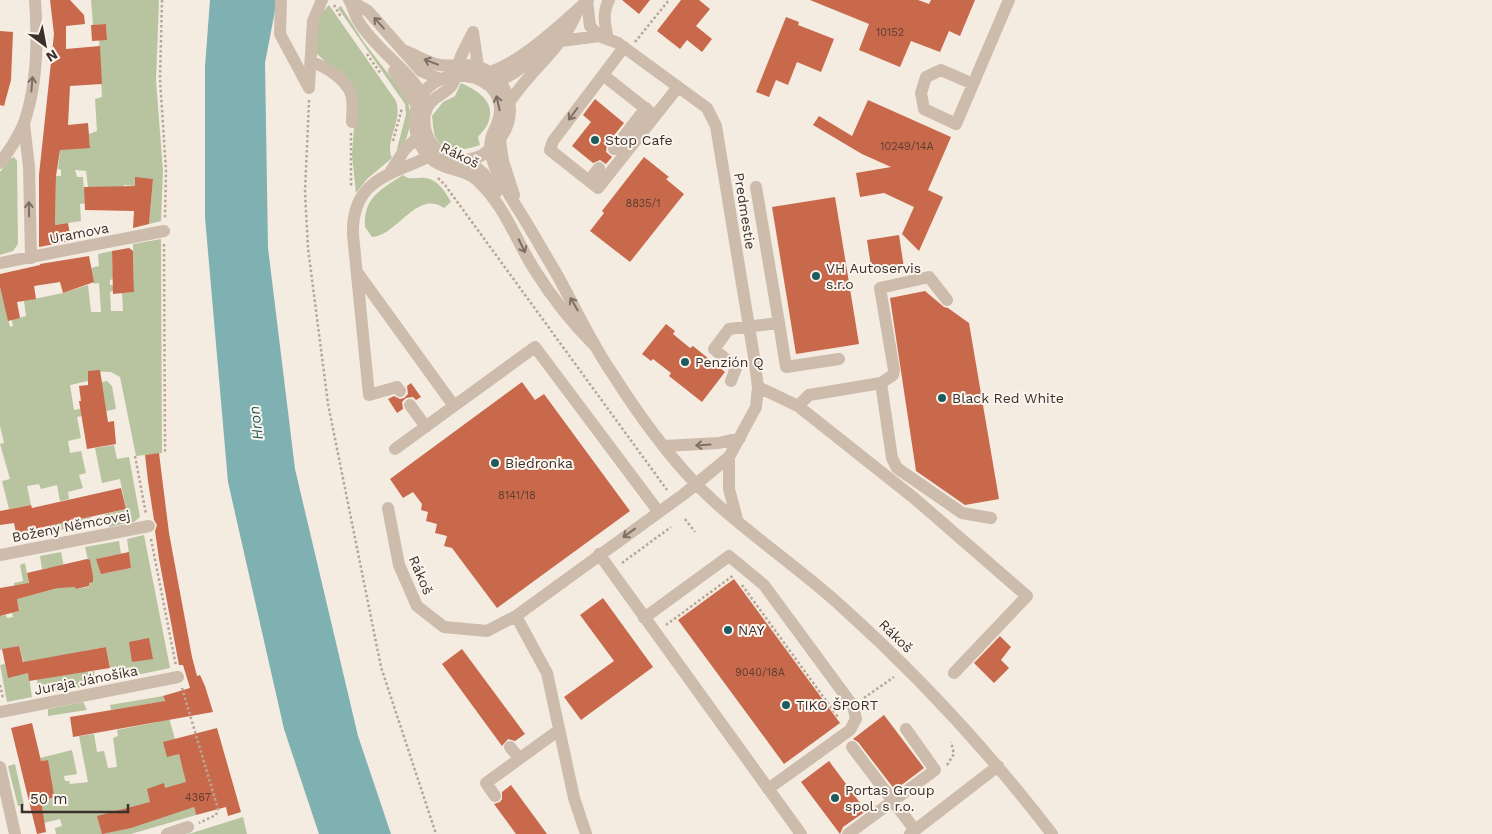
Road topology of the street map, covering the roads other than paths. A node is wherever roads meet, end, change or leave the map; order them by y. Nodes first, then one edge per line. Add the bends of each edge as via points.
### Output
1 (35, 0) edge
2 (281, 0) edge
3 (350, 0) edge
4 (609, 0) edge
5 (1009, 0) edge
6 (328, 3) edge
7 (585, 3) edge
8 (603, 38) junction
9 (561, 41) junction
10 (626, 49) junction
11 (405, 51) junction
12 (311, 62) junction
13 (457, 69) junction
14 (603, 75) junction
15 (488, 76) junction
16 (440, 79) junction
17 (972, 84) junction
18 (678, 87) junction
19 (423, 102) junction
20 (509, 103) junction
21 (650, 112) junction
22 (352, 122) road end
23 (24, 124) junction
24 (417, 138) junction
25 (500, 140) junction
26 (491, 150) junction
27 (614, 150) dead end
28 (434, 154) junction
29 (467, 160) junction
30 (0, 163) edge
31 (599, 168) dead end
32 (391, 171) junction
33 (589, 181) junction
34 (756, 187) dead end
35 (498, 203) junction
36 (516, 205) junction
37 (164, 231) road end
38 (32, 258) junction
39 (0, 263) edge
40 (357, 272) junction
41 (947, 300) dead end
42 (779, 323) junction
43 (749, 327) junction
44 (596, 347) junction
45 (839, 359) dead end
46 (730, 381) dead end
47 (881, 383) junction
48 (758, 387) junction
49 (400, 391) dead end
50 (410, 404) dead end
51 (454, 406) junction
52 (798, 406) junction
53 (426, 427) junction
54 (740, 438) junction
55 (664, 446) junction
56 (394, 450) dead end
57 (729, 457) junction
58 (696, 483) junction
59 (388, 508) dead end
60 (658, 511) junction
61 (991, 518) dead end
62 (737, 519) junction
63 (149, 526) road end
64 (599, 554) junction
65 (0, 555) edge
66 (516, 616) junction
67 (644, 618) junction
68 (954, 673) dead end
69 (178, 676) road end
70 (2, 708) edge
71 (906, 729) dead end
72 (559, 730) junction
73 (510, 746) dead end
74 (852, 747) dead end
75 (520, 758) junction
76 (998, 766) junction
77 (0, 767) edge
78 (768, 789) junction
79 (495, 796) dead end
80 (894, 800) junction
81 (188, 827) road end
82 (912, 832) edge
83 (15, 834) edge
84 (167, 834) edge
85 (586, 834) edge
86 (801, 834) edge
87 (848, 834) edge
88 (1052, 834) edge

23 -> 1 street via 32,85
2 - 12 street via 280,34 309,88
11 -> 3 street via 368,11
3 - 19 street via 359,22 394,59
4 - 8 street via 605,9
5 - 17 street
6 - 12 street via 313,21
7 - 8 street via 590,26
7 - 9 street
7 - 15 street via 529,61
8 - 9 street
8 - 10 street, Predmestie
9 - 20 street
10 - 14 street
10 - 18 street, Predmestie
13 -> 11 street
11 - 16 street via 421,71
12 - 22 street via 319,64 346,86 352,99
13 - 15 street
13 - 15 street via 468,75
13 - 15 street via 473,32
13 - 16 street
13 - 19 street via 450,88
14 - 21 street
14 -> 33 street via 553,141 550,150
15 - 20 street
26 -> 15 street via 490,138 498,124 499,105
16 - 19 street
17 - 17 street via 956,124 924,109 921,94 926,76 941,70
18 - 21 street
18 - 43 street, Predmestie via 707,108 716,126
19 - 24 street via 415,119
19 - 28 street via 424,125
20 - 25 street via 508,125
21 - 27 street
21 - 33 street via 598,188
23 - 30 street
38 -> 23 street
24 - 28 street
24 - 32 street
25 - 26 street
25 - 36 street, Rákoš
26 - 29 street
26 - 36 street, Rákoš via 505,190
28 - 29 street
28 - 32 street
28 - 35 street, Rákoš via 447,168 460,170 476,179
29 - 35 street, Rákoš via 484,174 495,190
31 - 33 street
32 - 40 street via 376,181 360,199 354,214
34 - 42 street
35 -> 44 street, Rákoš via 536,272 579,330
44 -> 36 street, Rákoš
37 - 38 street, Uramova
38 - 39 street, Uramova
40 - 49 street via 369,395 397,387
40 - 51 street
41 - 47 street via 929,277 880,288 894,370 888,380
42 - 43 street
42 - 45 street via 786,367
43 - 46 street via 729,329 714,349 736,368
43 - 48 street, Predmestie
44 - 55 street, Rákoš
47 - 52 street via 809,395
47 - 61 street via 892,458 897,468 962,513
48 - 52 street
48 - 54 street, Predmestie via 756,407
50 - 53 street
51 - 53 street
51 - 60 street via 535,347
52 - 68 street via 914,498 1027,596
53 - 56 street
54 -> 55 street via 719,443
54 - 57 street, Predmestie
55 - 58 street, Rákoš
57 - 58 street, Predmestie
57 - 62 street via 729,488
58 - 60 street, Rákoš
58 - 62 street, Rákoš
59 - 66 street, Rákoš via 399,565 417,606 444,627 487,631
60 -> 64 street, Rákoš
62 - 76 street, Rákoš via 840,604 895,655
63 - 65 street, Boženy Němcovej
64 - 66 street, Rákoš
64 - 67 street
66 - 72 street via 547,672
67 - 78 street
67 - 78 street via 728,556 764,585 853,706 856,719 850,730
69 - 70 street, Juraja Jánošíka
71 - 80 street via 935,770
72 - 75 street
72 - 85 street via 574,798
73 - 75 street
74 - 80 street
75 - 79 street via 486,782
76 - 82 street
76 - 88 street, Rákoš
77 - 83 street
78 - 86 street
80 - 82 street
80 - 87 street
81 - 84 street

